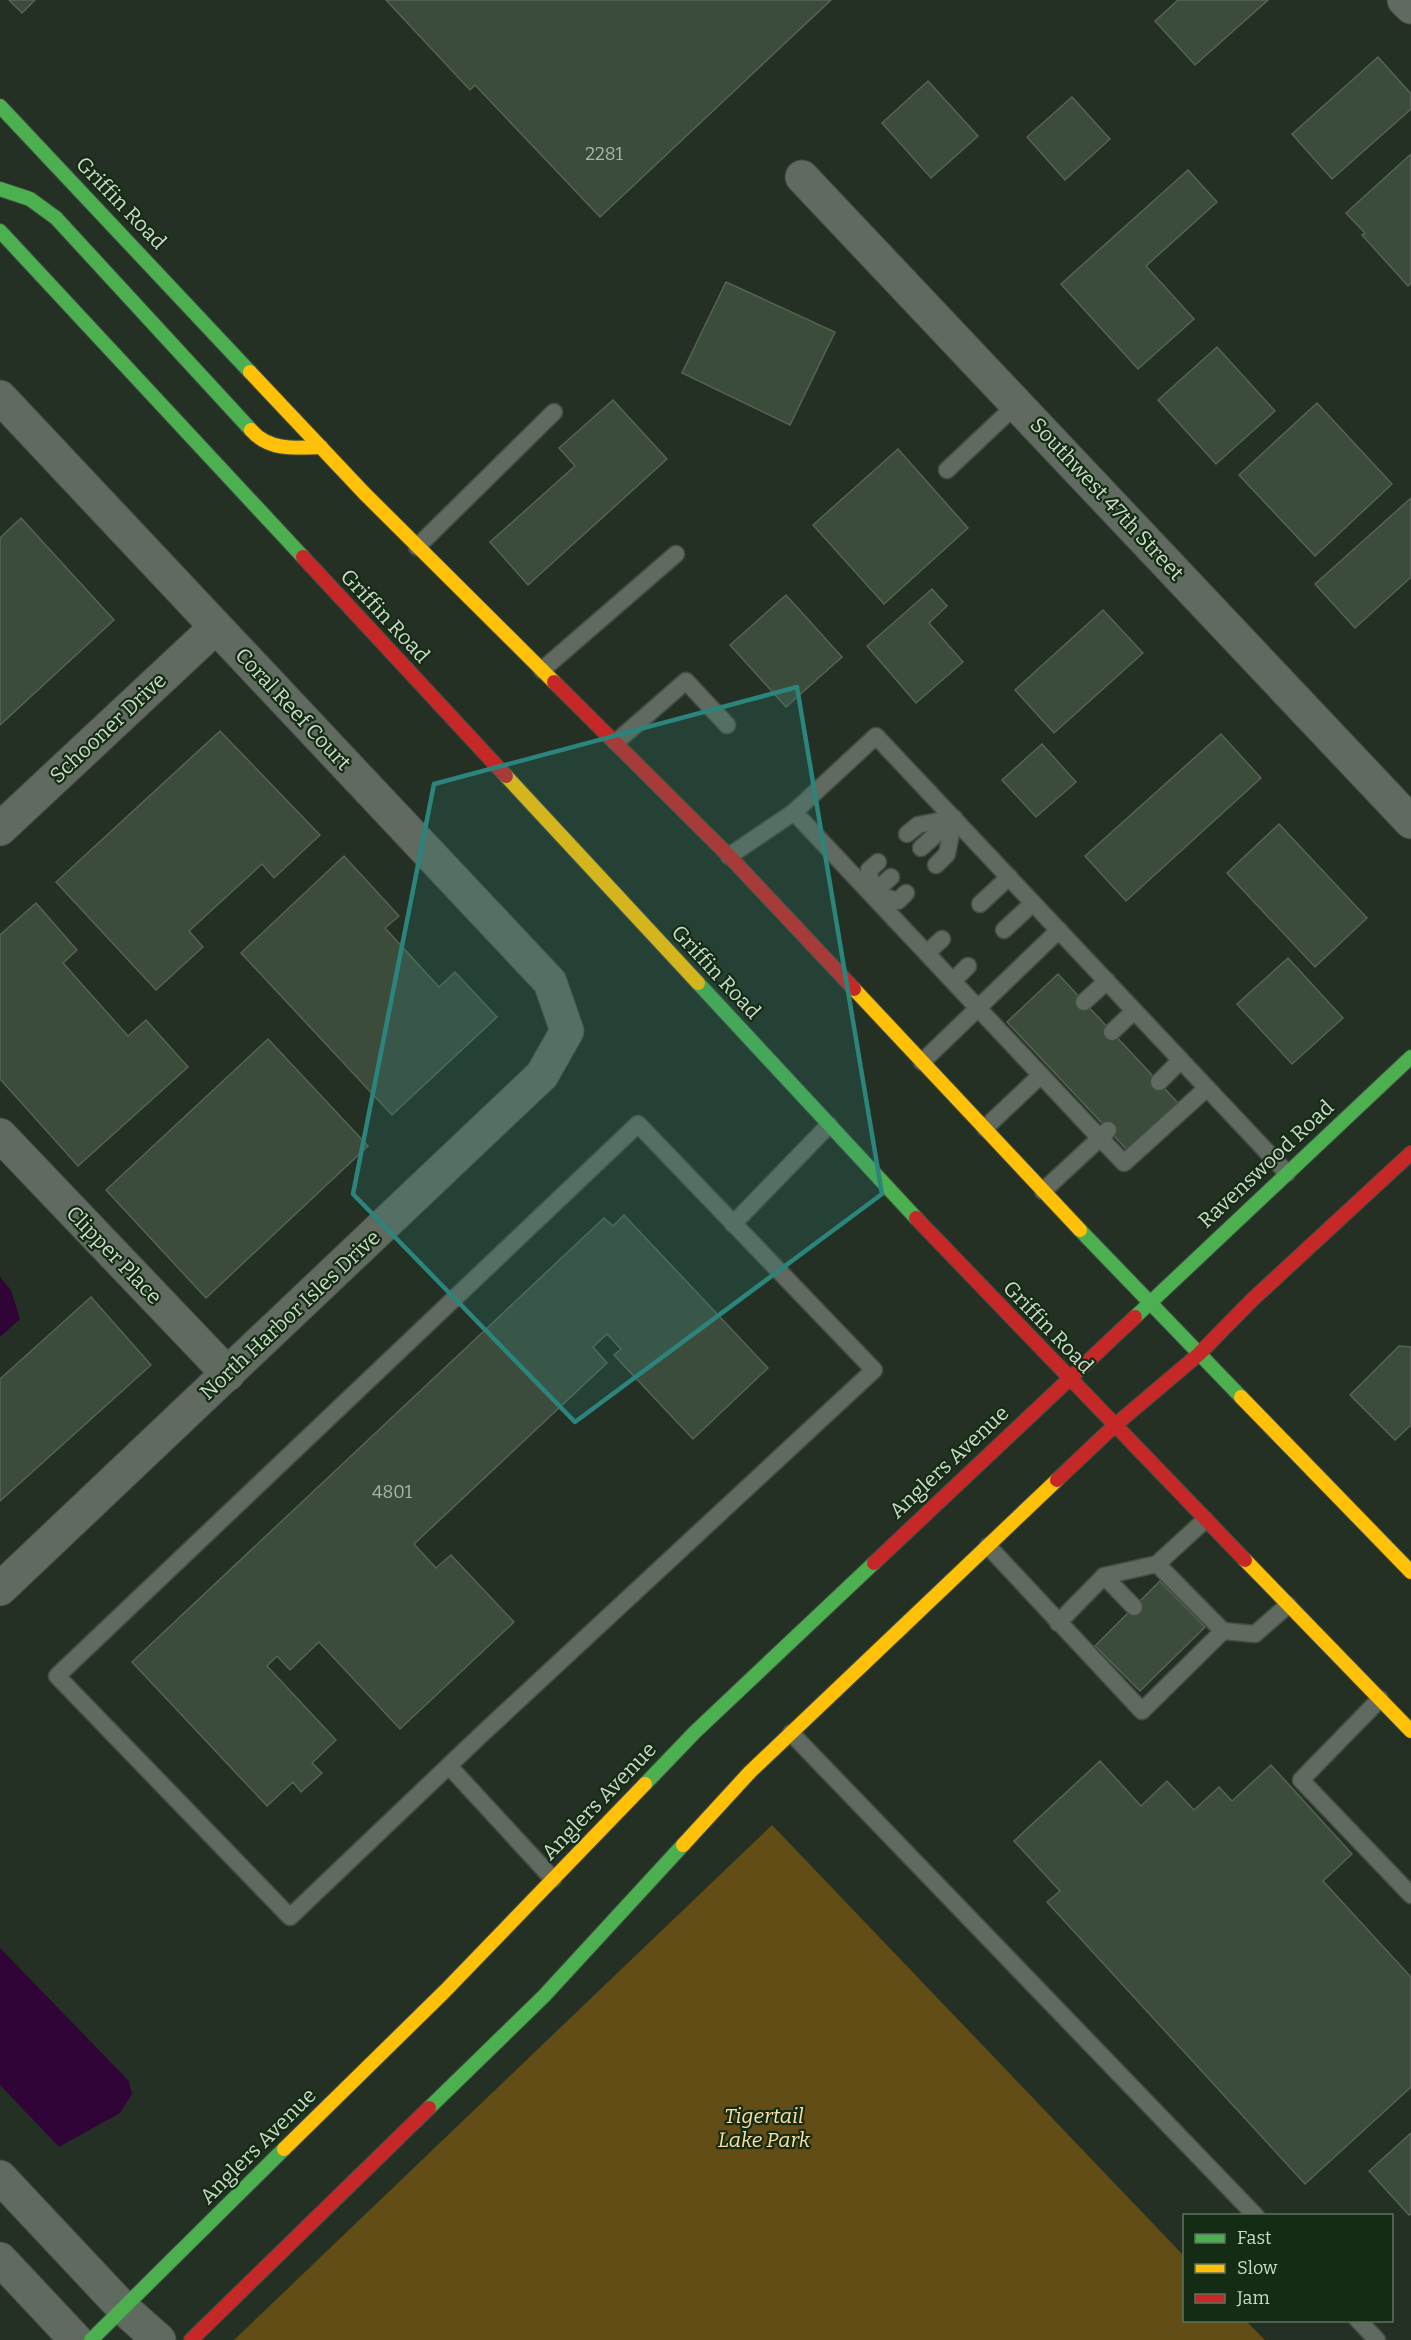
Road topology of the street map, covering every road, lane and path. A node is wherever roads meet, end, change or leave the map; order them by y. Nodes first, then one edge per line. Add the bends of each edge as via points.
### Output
1 (1404, 0) edge
2 (1411, 7) edge
3 (2, 111) edge
4 (802, 177) dead end
5 (0, 189) edge
6 (0, 231) edge
7 (0, 398) edge
8 (1017, 404) junction
9 (554, 412) dead end
10 (321, 447) junction
11 (947, 470) dead end
12 (417, 547) junction
13 (676, 554) dead end
14 (216, 627) junction
15 (542, 670) junction
16 (727, 725) dead end
17 (616, 742) junction
18 (794, 812) junction
19 (954, 818) junction
20 (1411, 822) edge
21 (0, 829) edge
22 (908, 834) dead end
23 (921, 848) dead end
24 (729, 856) junction
25 (878, 862) dead end
26 (936, 865) dead end
27 (891, 877) dead end
28 (1009, 877) junction
29 (906, 893) dead end
30 (872, 894) junction
31 (1033, 903) junction
32 (980, 904) dead end
33 (1004, 930) dead end
34 (1059, 930) junction
35 (942, 939) dead end
36 (927, 953) junction
37 (968, 966) dead end
38 (953, 981) junction
39 (1107, 981) junction
40 (1084, 1002) dead end
41 (979, 1008) junction
42 (1134, 1011) junction
43 (567, 1031) joint
44 (1112, 1032) dead end
45 (1411, 1057) edge
46 (1180, 1061) junction
47 (922, 1062) junction
48 (1041, 1075) junction
49 (1159, 1082) dead end
50 (1207, 1088) junction
51 (829, 1125) junction
52 (985, 1128) junction
53 (1104, 1134) junction
54 (0, 1135) edge
55 (1411, 1153) edge
56 (1287, 1173) junction
57 (1043, 1191) junction
58 (733, 1224) junction
59 (1150, 1303) junction
60 (1199, 1354) junction
61 (228, 1374) junction
62 (1069, 1380) junction
63 (1114, 1426) junction
64 (1205, 1520) junction
65 (988, 1546) junction
66 (1157, 1563) junction
67 (1411, 1572) edge
68 (1104, 1576) junction
69 (0, 1589) edge
70 (1288, 1605) junction
71 (1134, 1607) dead end
72 (1058, 1623) junction
73 (1223, 1631) junction
74 (1380, 1699) junction
75 (1411, 1731) edge
76 (791, 1733) junction
77 (449, 1766) junction
78 (553, 1879) junction
79 (1411, 1895) edge
80 (0, 2177) edge
81 (1255, 2214) edge
82 (0, 2259) edge
83 (123, 2308) junction
84 (1360, 2322) edge
85 (76, 2340) edge
86 (91, 2340) edge
87 (159, 2340) edge
88 (191, 2340) edge
89 (1377, 2340) edge

1 - 2 street
3 - 10 main road, Griffin Road
4 - 8 street, Southwest 47th Street
5 - 10 main road via 21,193 56,218 254,434 268,445
6 - 51 main road, Griffin Road
7 - 14 street, Coral Reef Court
8 - 11 lane
8 - 20 street, Southwest 47th Street
9 - 12 lane
10 - 12 main road, Griffin Road
12 - 15 main road, Griffin Road
13 - 15 lane
14 - 21 street, Schooner Drive
14 - 43 street, Coral Reef Court via 550,982
15 - 17 main road, Griffin Road
16 - 17 lane via 686,681
17 - 24 main road, Griffin Road
18 - 19 lane via 876,736
18 - 24 lane
18 - 30 lane
19 - 22 lane via 918,825
19 - 23 lane
19 - 26 lane via 947,854
19 - 28 lane
24 - 47 main road, Griffin Road
25 - 30 lane via 869,870
27 - 30 lane
28 - 31 lane
28 - 32 lane
29 - 30 lane via 898,901
30 - 36 lane
31 - 33 lane
31 - 34 lane
34 - 39 lane
34 - 41 lane
35 - 36 lane
36 - 38 lane
37 - 38 lane
38 - 41 lane
39 - 40 lane
39 - 42 lane
41 - 47 lane
41 - 48 lane via 1030,1055
42 - 44 lane
42 - 46 lane
43 - 61 street, North Harbor Isles Drive via 542,1076
45 - 56 main road, Ravenswood Road
46 - 49 lane
46 - 50 lane
47 - 52 main road, Griffin Road
48 - 52 lane
48 - 53 lane via 1057,1084
50 - 53 lane via 1124,1162
50 - 56 lane
51 - 58 lane
51 - 62 main road, Griffin Road
52 - 57 main road, Griffin Road
53 - 57 lane
54 - 61 street, Clipper Place
55 - 60 main road
56 - 59 main road, Ravenswood Road
57 - 59 main road, Griffin Road
58 - 77 lane via 874,1370
58 - 77 lane via 638,1124 57,1676 290,1917
59 - 60 main road, Griffin Road
59 - 62 main road, Anglers Avenue
60 - 63 main road
60 - 67 main road, Griffin Road
61 - 69 street, North Harbor Isles Drive
62 - 63 main road, Griffin Road
62 - 78 main road, Anglers Avenue via 695,1732
63 - 64 main road, Griffin Road
63 - 65 main road
64 - 66 lane
64 - 70 main road, Griffin Road
65 - 72 lane
65 - 76 main road
66 - 68 lane
66 - 73 lane
68 - 71 lane
68 - 72 lane
70 - 73 lane via 1255,1634
70 - 74 main road, Griffin Road
72 - 73 lane via 1142,1712 1185,1658
74 - 75 main road, Griffin Road
74 - 79 lane via 1301,1780
76 - 81 lane
76 - 88 main road via 750,1772 544,1996
77 - 78 lane
78 - 83 main road, Anglers Avenue via 445,1991
80 - 83 street
82 - 85 street
83 - 86 main road, Anglers Avenue
83 - 87 street
84 - 89 lane

